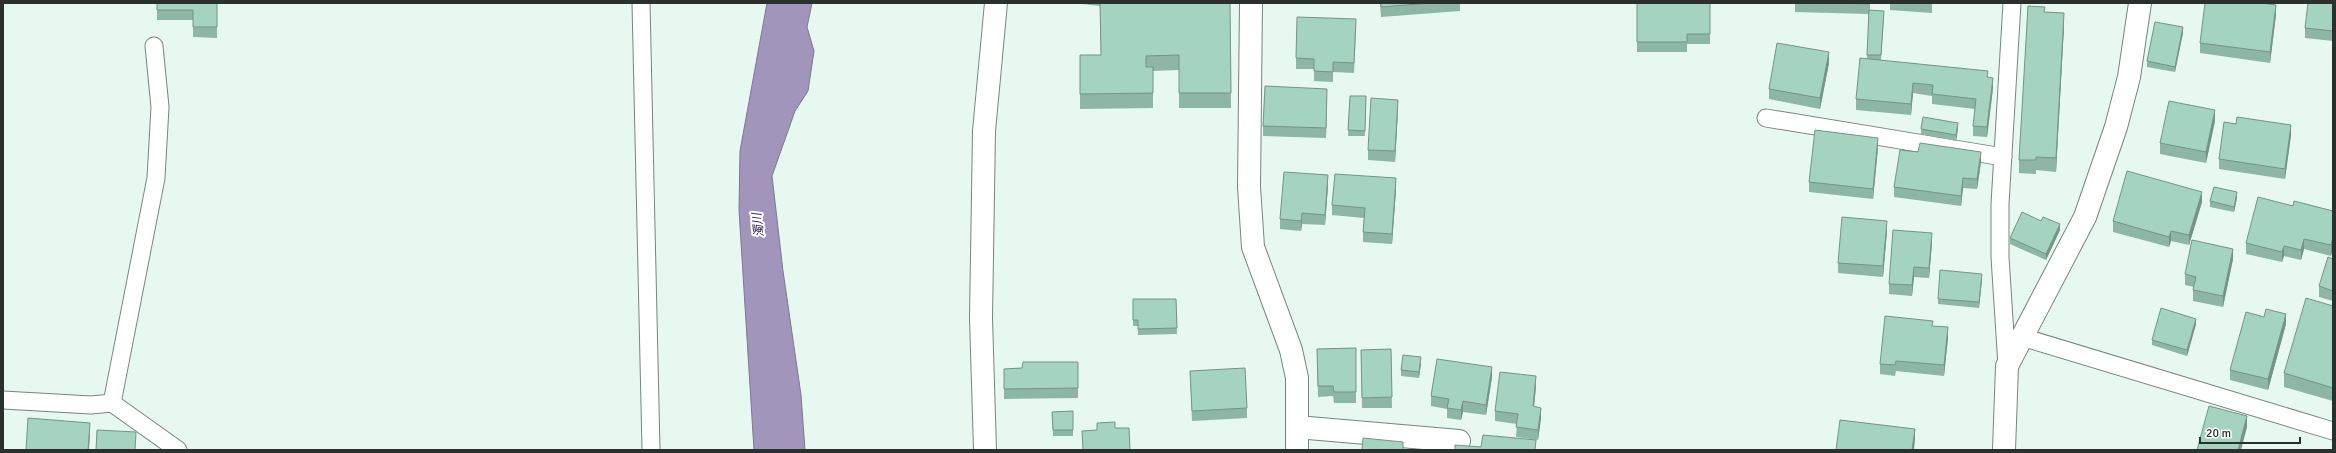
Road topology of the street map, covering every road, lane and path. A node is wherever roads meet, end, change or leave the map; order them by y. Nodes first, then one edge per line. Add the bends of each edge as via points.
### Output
1 (641, 3) edge
2 (996, 3) edge
3 (1251, 3) edge
4 (2012, 3) edge
5 (2140, 3) edge
6 (154, 46) dead end
7 (1766, 118) dead end
8 (2003, 157) junction
9 (2022, 337) junction
10 (2007, 366) junction
11 (3, 400) edge
12 (112, 403) junction
13 (1297, 427) junction
14 (2333, 431) edge
15 (1459, 441) dead end
16 (178, 450) edge
17 (651, 450) edge
18 (985, 450) edge
19 (1297, 450) edge
20 (2004, 450) edge

1 - 17 lane
2 - 18 street via 984,139 981,318
3 - 13 street via 1249,187 1253,247 1291,350 1297,378
4 - 8 lane
5 - 9 street via 2127,84 2116,127 2085,217
6 - 12 lane via 160,107 156,178
7 - 8 lane
8 - 10 lane via 2000,257
9 - 10 street
9 - 14 lane
10 - 20 street
11 - 12 lane
12 - 16 lane
13 - 15 street
13 - 19 street

